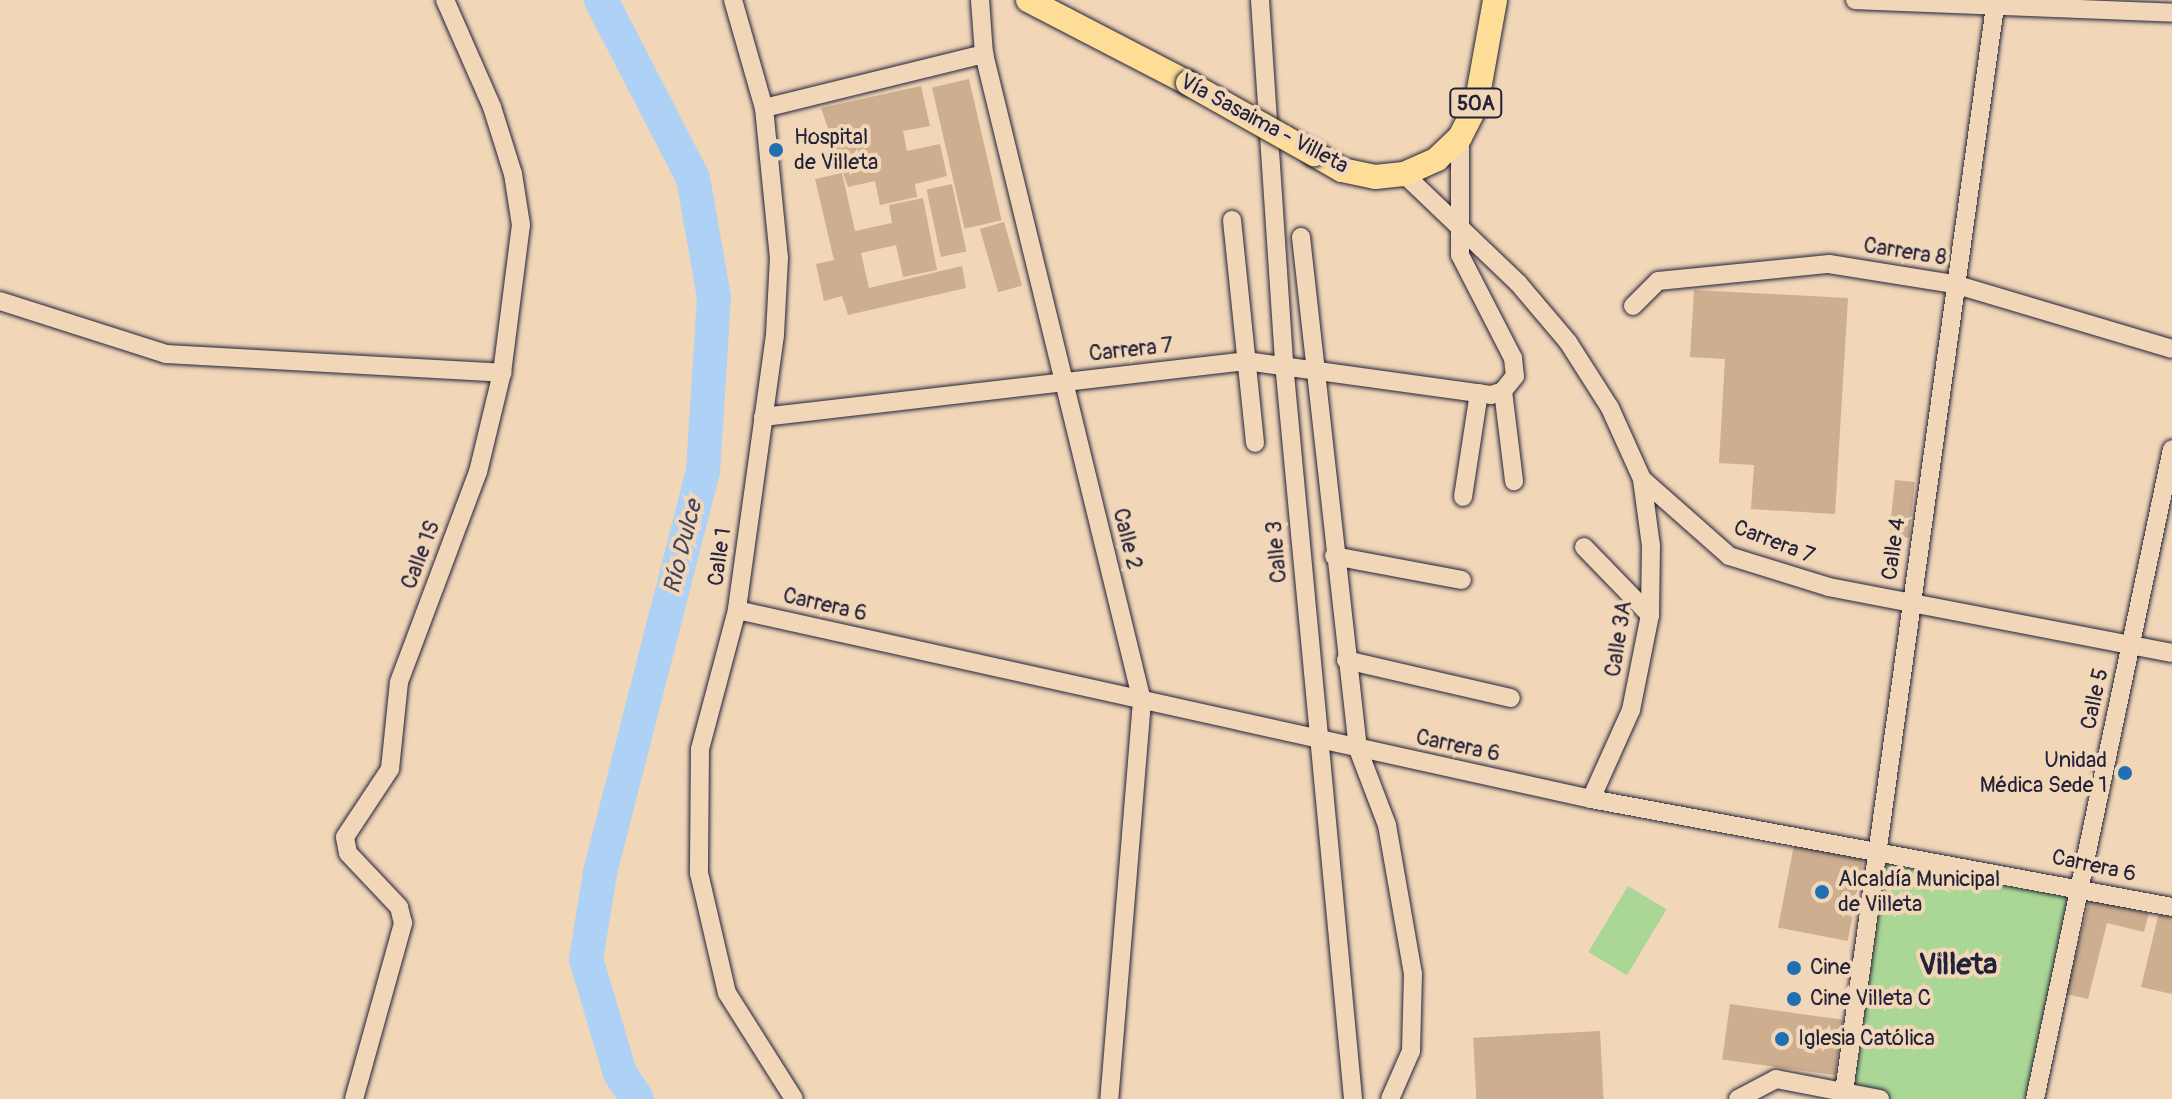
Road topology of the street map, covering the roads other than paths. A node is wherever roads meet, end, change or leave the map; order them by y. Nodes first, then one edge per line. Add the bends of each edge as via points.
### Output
1 (445, 0) edge
2 (733, 0) edge
3 (980, 0) edge
4 (1028, 0) edge
5 (1260, 0) edge
6 (1495, 0) edge
7 (1859, 1) edge
8 (2058, 4) edge
9 (1995, 6) junction
10 (2172, 13) edge
11 (984, 54) junction
12 (764, 108) junction
13 (1460, 137) junction
14 (1404, 174) junction
15 (1232, 220) dead end
16 (1461, 230) junction
17 (1301, 237) dead end
18 (1954, 284) junction
19 (0, 301) edge
20 (1633, 306) dead end
21 (2172, 349) edge
22 (1246, 361) junction
23 (1284, 363) junction
24 (1313, 366) junction
25 (502, 373) junction
26 (1063, 381) junction
27 (1503, 391) junction
28 (1479, 393) junction
29 (763, 417) junction
30 (1255, 443) dead end
31 (2172, 449) edge
32 (1642, 479) junction
33 (1514, 481) dead end
34 (1463, 497) dead end
35 (1584, 547) dead end
36 (1334, 556) junction
37 (1462, 580) dead end
38 (1911, 602) junction
39 (737, 610) junction
40 (1650, 615) junction
41 (2131, 644) junction
42 (2172, 653) edge
43 (1346, 660) junction
44 (1511, 698) dead end
45 (1142, 701) junction
46 (1318, 740) junction
47 (1358, 749) junction
48 (1591, 799) junction
49 (1877, 848) junction
50 (2080, 888) junction
51 (2172, 907) edge
52 (1843, 1095) edge
53 (354, 1099) edge
54 (794, 1099) edge
55 (1109, 1099) edge
56 (1353, 1099) edge
57 (1390, 1099) edge
58 (1738, 1099) edge
59 (1880, 1099) edge
60 (2035, 1099) edge

1 - 25 street, Calle 1S via 492,107 521,225
2 - 12 street, Calle 1
3 - 11 street, Calle 2
4 - 14 main road, Vía Sasaima - Villeta / 50A, bridge via 1342,170 1375,177
5 - 23 street, Calle 3
6 - 13 main road, Vía Sasaima - Villeta / 50A via 1476,106
7 - 9 street
8 - 9 street
8 - 10 street
9 - 18 street, Calle 4
11 - 12 street
11 - 26 street, Calle 2
12 - 29 street, Calle 1 via 779,258
13 - 14 main road, Vía Sasaima - Villeta / 50A via 1437,159
13 - 16 street
14 - 16 street, Carrera 7
15 - 22 street
16 - 27 street via 1466,274 1513,358 1515,376
16 - 32 street, Carrera 7 via 1518,283 1568,342 1610,408
17 - 24 street
18 - 20 street, Carrera 8 via 1829,264 1765,267 1658,281
18 - 21 street, Carrera 8
18 - 38 street, Calle 4
19 - 25 street via 166,354
22 - 23 street, Carrera 7
22 - 26 street, Carrera 7
22 - 30 street
23 - 24 street, Carrera 7
23 - 46 street, Calle 3
24 - 28 street, Carrera 7
24 - 36 street
25 - 53 street, Calle 1S via 478,472 399,682 390,769 345,837 348,853 399,907 403,923
26 - 29 street, Carrera 7
26 - 45 street, Calle 2
27 - 28 street, Carrera 7
27 - 33 street
28 - 34 street
29 - 39 street, Calle 1
31 - 41 street, Calle 5
32 - 38 street, Carrera 7 via 1729,556 1829,587
32 - 40 street, Calle 3A via 1651,546
35 - 40 street
36 - 37 street
36 - 43 street
38 - 41 street, Carrera 7
38 - 49 street, Calle 4
39 - 45 street, Carrera 6
39 - 54 street, Calle 1 via 700,749 699,873 727,993
40 - 48 street, Calle 3A via 1631,710
41 - 42 street, Carrera 7
41 - 50 street, Calle 5
43 - 44 street
43 - 47 street
45 - 46 street, Carrera 6
45 - 55 street, Calle 2
46 - 47 street, Carrera 6
46 - 56 street, Calle 3
47 - 48 street, Carrera 6
47 - 57 street via 1387,825 1413,974 1411,1051
48 - 49 street, Carrera 6
49 - 50 street, Carrera 6
49 - 52 street, Calle 4
50 - 51 street, Carrera 6
50 - 60 street, Calle 5
52 - 58 street via 1776,1079
52 - 59 street

